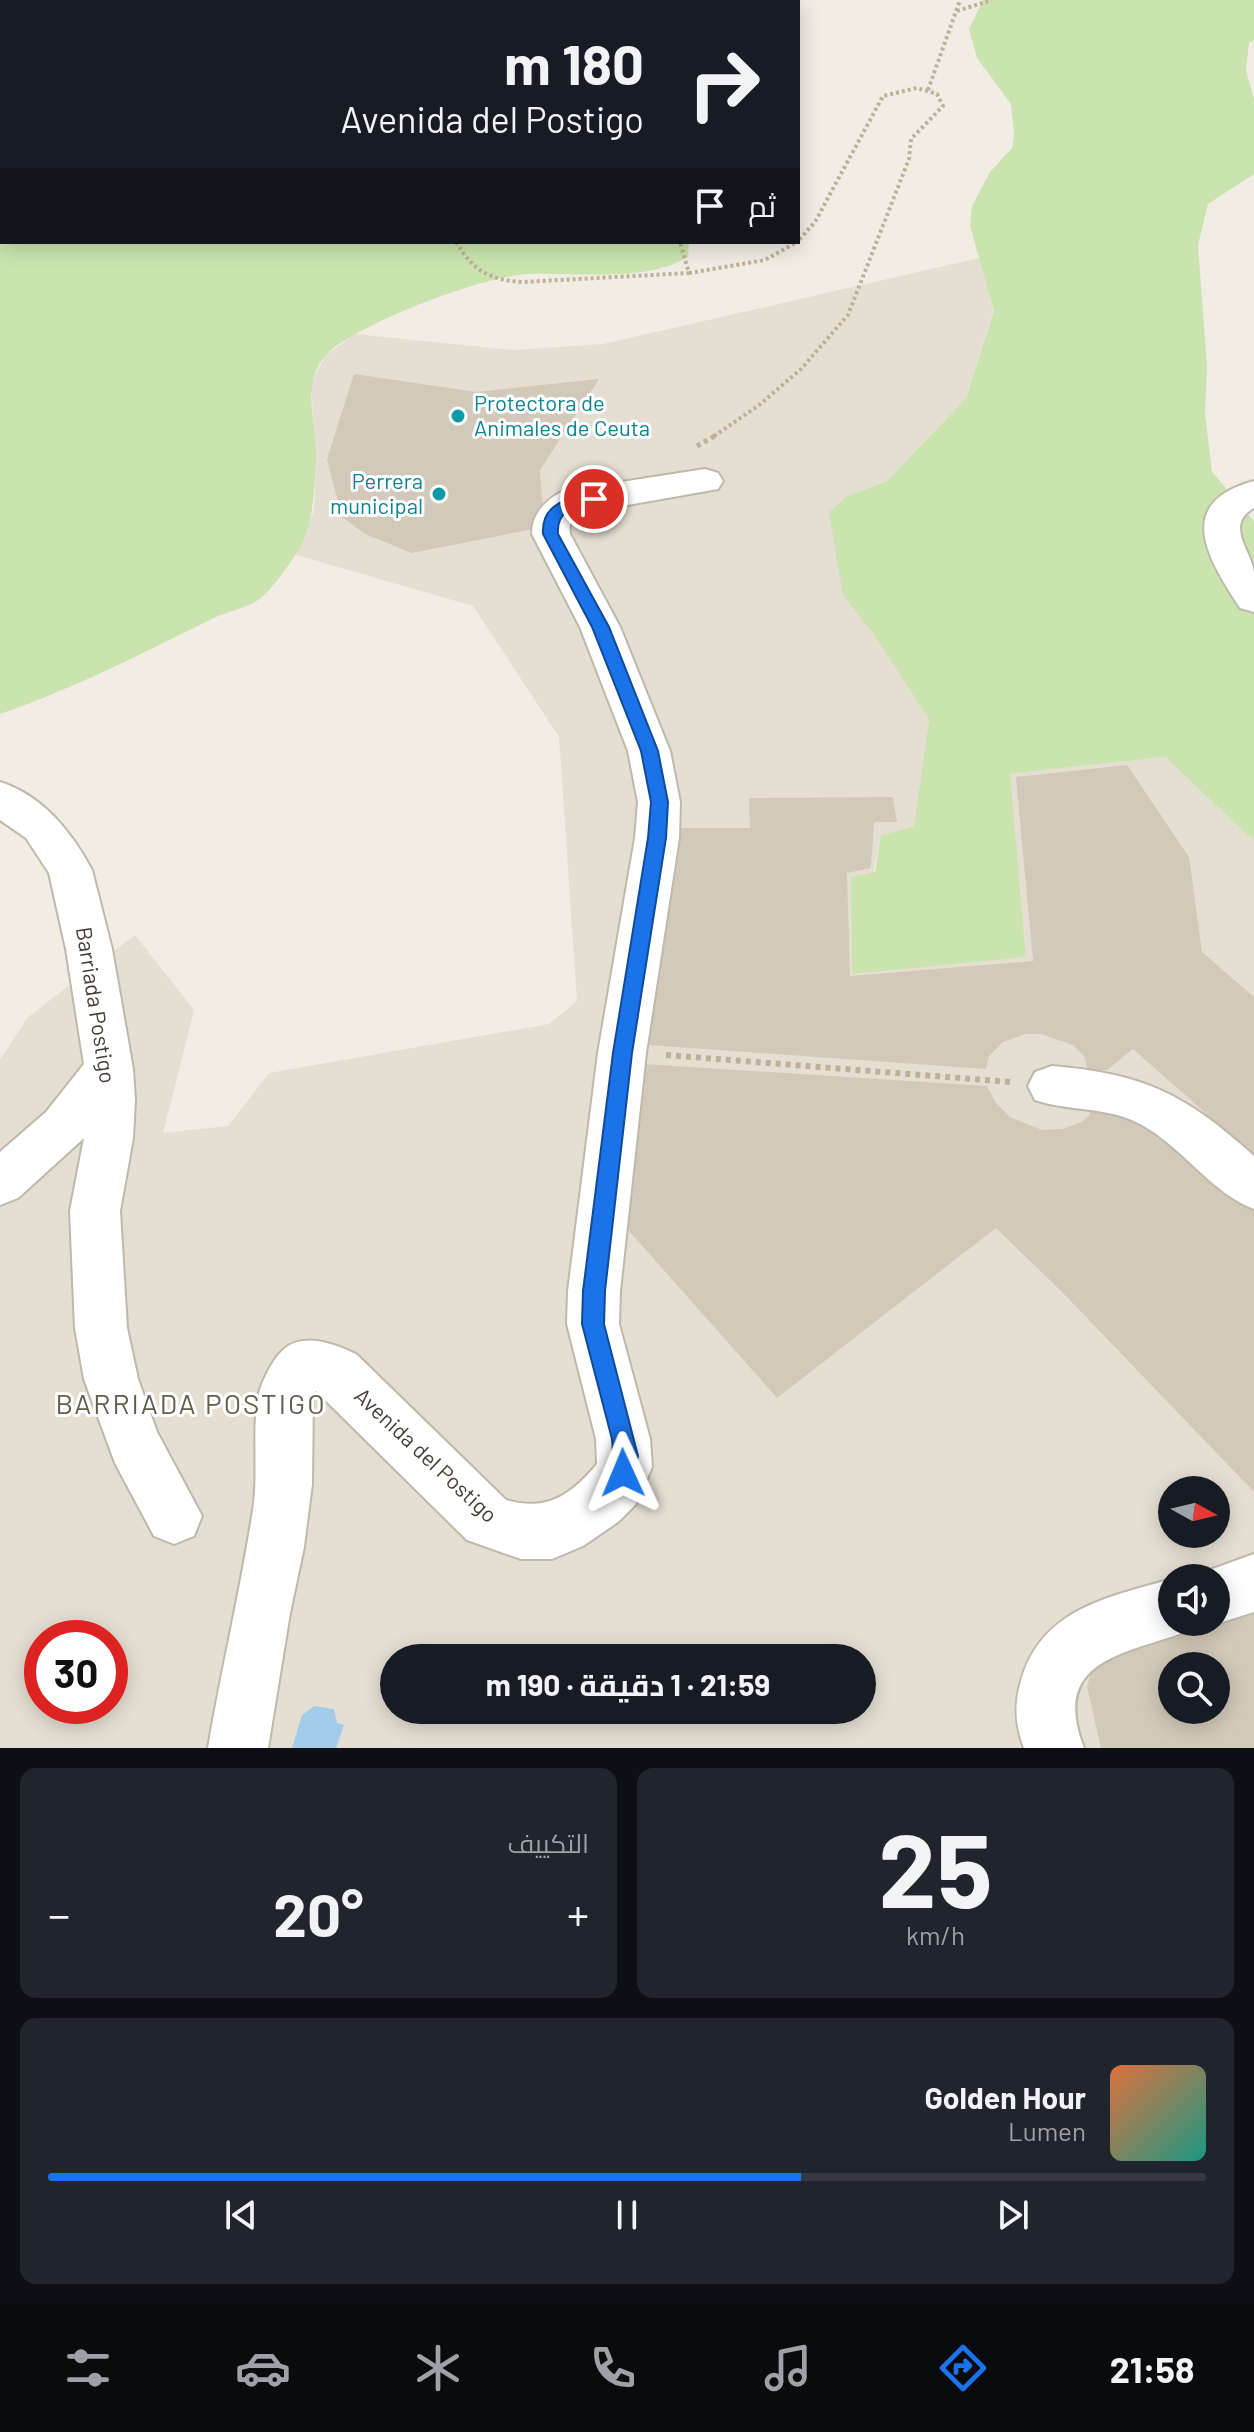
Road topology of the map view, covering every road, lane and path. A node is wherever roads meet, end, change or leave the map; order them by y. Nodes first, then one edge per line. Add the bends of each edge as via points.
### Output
1 (960, 0) edge
2 (992, 0) edge
3 (957, 11) junction
4 (928, 90) junction
5 (800, 240) edge
6 (457, 244) edge
7 (681, 244) edge
8 (794, 244) edge
9 (689, 273) junction
10 (698, 465) joint
11 (1254, 493) edge
12 (1254, 599) edge
13 (0, 798) edge
14 (622, 1053) junction
15 (109, 1069) junction
16 (1052, 1086) joint
17 (0, 1183) edge
18 (1254, 1187) edge
19 (174, 1516) dead end
20 (1254, 1583) edge
21 (1230, 1591) edge
22 (1158, 1612) edge
23 (238, 1748) edge
24 (1054, 1748) edge

1 - 3 path
2 - 3 path
3 - 4 path
4 - 5 path via 905,89 883,96 815,222
4 - 10 path via 943,106 911,139 909,159 837,333 728,427
6 - 9 path via 476,271 510,282
7 - 9 path
8 - 9 path via 765,260
10 - 14 street, Avenida del Postigo via 571,501 553,517 551,534 600,627 649,751 659,802
11 - 12 street via 1230,508 1220,532 1229,561
13 - 15 street, Barriada Postigo via 41,827 70,870
14 - 16 path
14 - 23 street, Avenida del Postigo via 593,1324 623,1439 623,1473 607,1494 561,1529 506,1528 487,1520 337,1372 304,1365 286,1394 276,1547
15 - 17 street via 63,1127
15 - 19 street, Barriada Postigo via 108,1138 95,1211 101,1328 111,1379 134,1444
16 - 18 street via 1145,1103 1185,1126
20 - 21 street
22 - 24 street via 1093,1633 1066,1654 1048,1686 1045,1708 1046,1731

